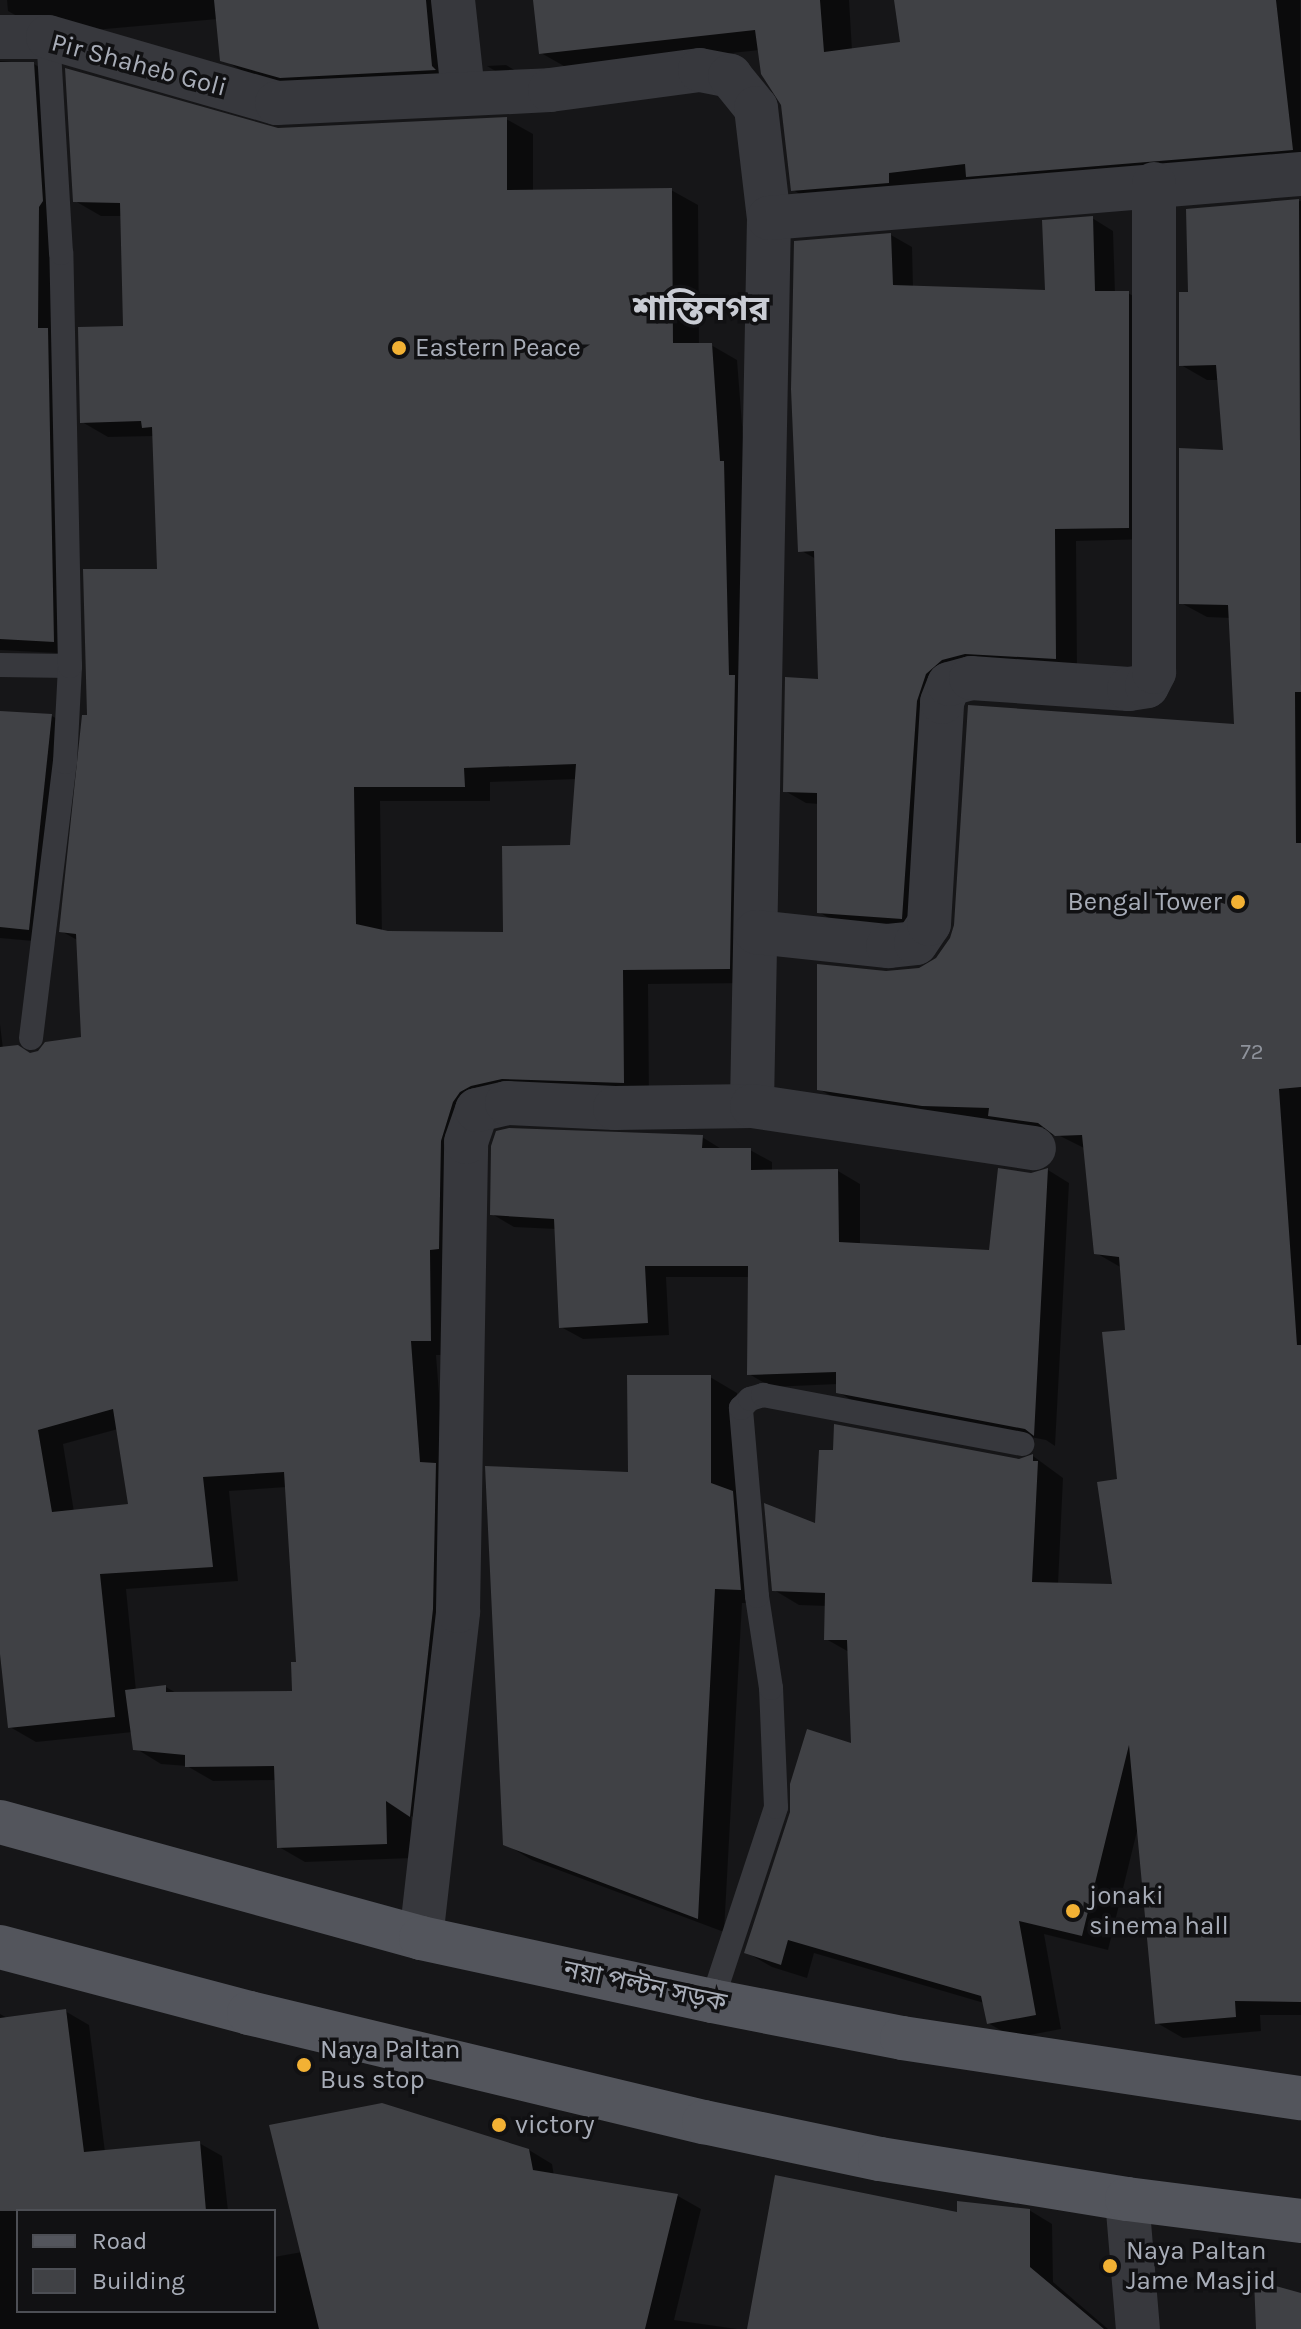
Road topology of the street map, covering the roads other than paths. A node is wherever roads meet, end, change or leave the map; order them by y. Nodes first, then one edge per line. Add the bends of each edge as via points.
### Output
1 (453, 0) edge
2 (0, 37) edge
3 (48, 37) junction
4 (463, 92) junction
5 (1301, 174) edge
6 (1154, 184) junction
7 (769, 218) junction
8 (0, 665) edge
9 (70, 666) junction
10 (756, 932) junction
11 (31, 1038) dead end
12 (752, 1106) junction
13 (1034, 1148) dead end
14 (1022, 1444) dead end
15 (0, 1822) edge
16 (421, 1938) junction
17 (0, 1947) edge
18 (712, 2001) junction
19 (1301, 2098) edge
20 (1127, 2199) junction
21 (1301, 2221) edge
22 (1138, 2329) edge

1 - 4 street
2 - 3 street, Pir Shaheb Goli
3 - 4 street, Pir Shaheb Goli via 277,103
3 - 9 lane via 61,253
4 - 7 street, Pir Shaheb Goli via 550,90 700,70 730,76 756,108
5 - 6 street
6 - 7 street
6 - 10 street via 1154,672 1147,686 971,678 949,684 942,702 929,924 916,943 888,946
7 - 10 street, Pir Shaheb Goli
8 - 9 lane
9 - 11 lane via 65,762
10 - 12 street, Pir Shaheb Goli
12 - 13 street
12 - 16 street via 507,1103 477,1110 466,1142 458,1611
14 - 18 lane via 763,1395 741,1408 757,1596 771,1688 776,1807
15 - 16 main road, নয়া পল্টন সড়ক
16 - 18 main road, নয়া পল্টন সড়ক
17 - 20 main road via 704,2122 880,2159
18 - 19 main road, নয়া পল্টন সড়ক via 902,2038
20 - 21 main road
20 - 22 street

